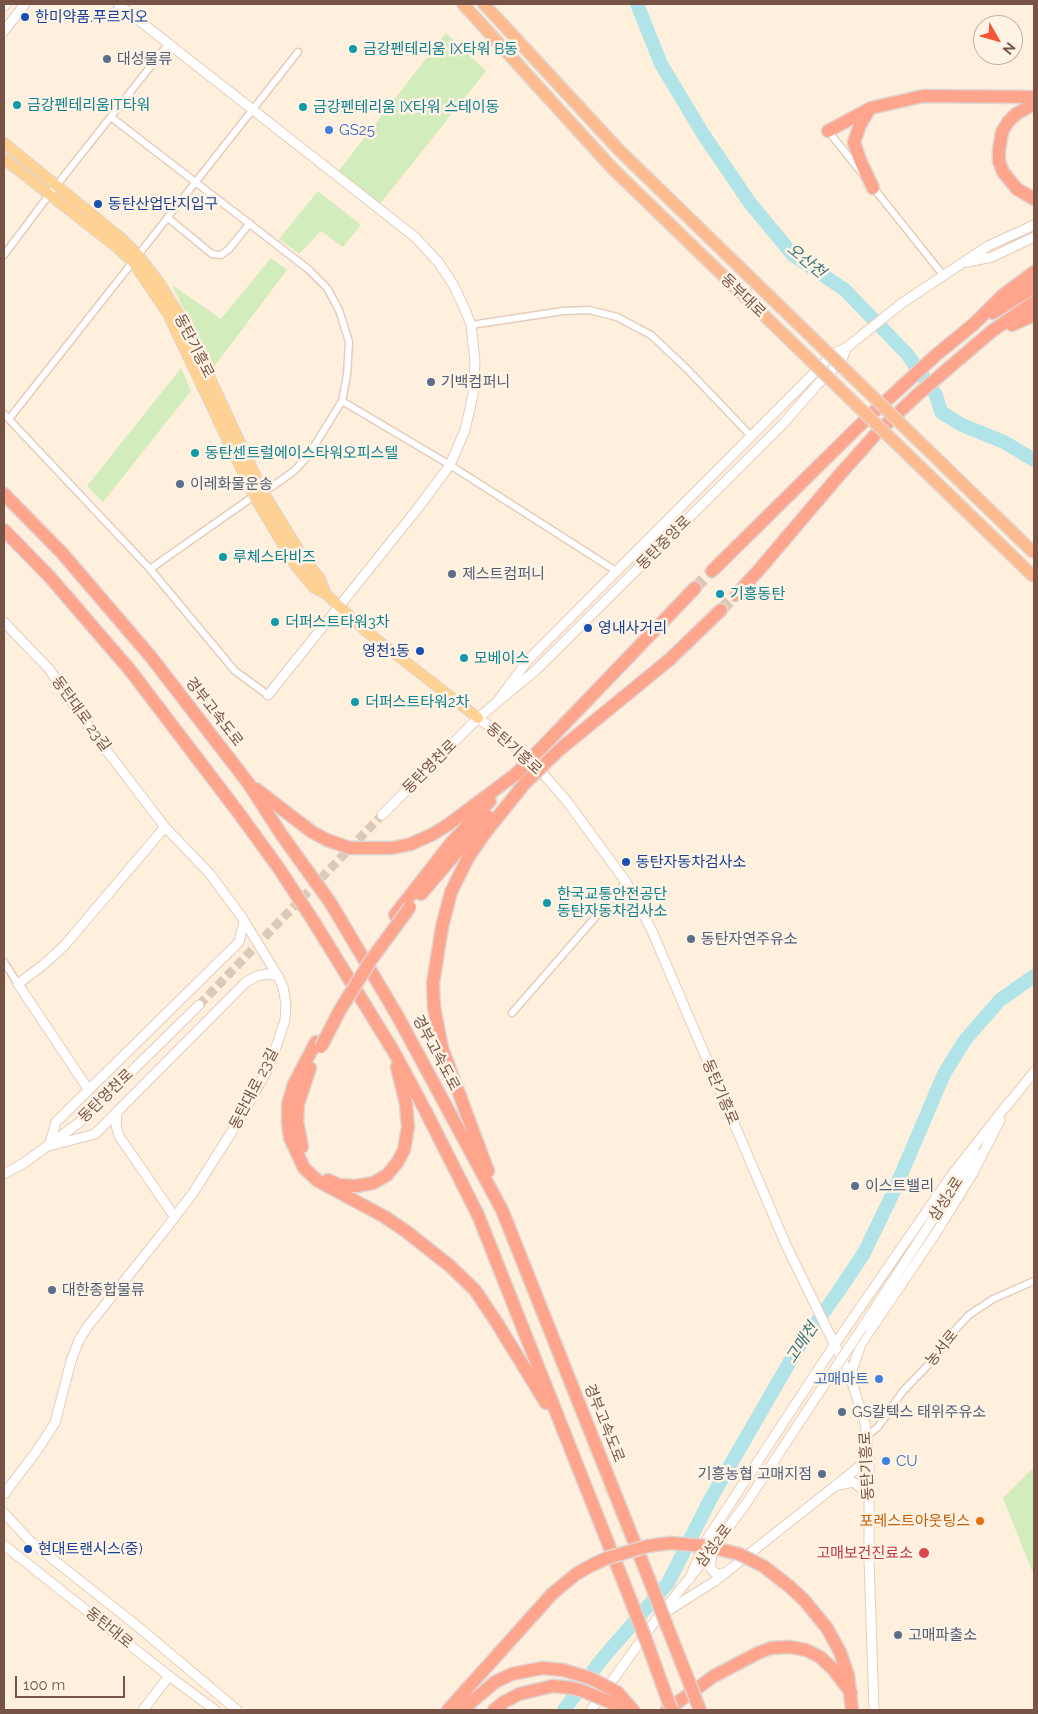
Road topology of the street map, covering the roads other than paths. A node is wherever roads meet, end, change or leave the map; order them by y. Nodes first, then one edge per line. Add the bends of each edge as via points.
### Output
1 (25, 4) edge
2 (118, 4) edge
3 (454, 4) edge
4 (463, 4) edge
5 (484, 4) edge
6 (488, 4) edge
7 (478, 20) junction
8 (4, 31) edge
9 (512, 33) junction
10 (169, 43) junction
11 (298, 52) dead end
12 (1034, 97) edge
13 (1034, 104) edge
14 (871, 108) junction
15 (254, 109) junction
16 (111, 117) junction
17 (828, 131) joint
18 (4, 143) edge
19 (4, 159) edge
20 (197, 182) junction
21 (56, 185) junction
22 (873, 188) junction
23 (49, 194) junction
24 (1034, 199) edge
25 (168, 218) junction
26 (250, 223) junction
27 (1034, 225) edge
28 (1034, 238) edge
29 (4, 256) edge
30 (136, 259) junction
31 (962, 264) junction
32 (1034, 272) edge
33 (943, 275) junction
34 (1034, 287) edge
35 (1034, 302) edge
36 (1034, 315) edge
37 (974, 324) junction
38 (471, 325) junction
39 (846, 348) junction
40 (969, 350) junction
41 (342, 402) junction
42 (6, 416) edge
43 (750, 436) junction
44 (450, 465) junction
45 (4, 494) edge
46 (258, 494) junction
47 (4, 530) edge
48 (1034, 553) edge
49 (150, 569) junction
50 (616, 571) junction
51 (712, 571) tunnel mouth
52 (1034, 578) edge
53 (695, 588) tunnel mouth
54 (736, 595) tunnel mouth
55 (340, 606) junction
56 (721, 610) tunnel mouth
57 (4, 622) edge
58 (268, 695) joint
59 (498, 702) junction
60 (478, 718) junction
61 (520, 778) junction
62 (249, 784) junction
63 (382, 815) tunnel mouth
64 (165, 827) junction
65 (626, 882) junction
66 (244, 922) junction
67 (4, 962) edge
68 (278, 976) junction
69 (18, 984) junction
70 (199, 1005) tunnel mouth
71 (512, 1013) dead end
72 (318, 1045) junction
73 (394, 1052) junction
74 (1034, 1072) edge
75 (88, 1089) junction
76 (1009, 1102) junction
77 (117, 1112) junction
78 (95, 1134) junction
79 (119, 1136) junction
80 (48, 1146) junction
81 (4, 1174) edge
82 (502, 1210) junction
83 (174, 1216) junction
84 (1034, 1281) edge
85 (833, 1340) junction
86 (850, 1376) junction
87 (565, 1435) junction
88 (867, 1436) junction
89 (869, 1459) junction
90 (836, 1485) junction
91 (4, 1494) edge
92 (869, 1497) junction
93 (4, 1513) edge
94 (4, 1544) edge
95 (713, 1549) junction
96 (729, 1570) junction
97 (688, 1580) junction
98 (662, 1621) junction
99 (169, 1676) junction
100 (851, 1693) junction
101 (613, 1697) junction
102 (667, 1704) edge
103 (143, 1710) edge
104 (215, 1710) edge
105 (237, 1710) edge
106 (448, 1710) edge
107 (462, 1710) edge
108 (494, 1710) edge
109 (591, 1710) edge
110 (621, 1710) edge
111 (633, 1710) edge
112 (672, 1710) edge
113 (700, 1710) edge
114 (852, 1710) edge
115 (874, 1710) edge

1 - 8 street
2 - 10 street
3 - 7 highway
4 - 7 highway, 동부대로
5 - 9 highway, 동부대로
6 - 9 highway
7 - 52 highway, 동부대로, bridge via 612,168
9 - 48 highway, 동부대로, bridge via 620,151
10 - 15 street
10 - 16 street
11 - 15 street
12 - 14 highway via 923,96
13 - 24 highway via 1008,122 1002,132 999,161 1003,172 1017,189
14 - 17 highway
14 - 22 highway via 854,142
15 - 20 street
15 - 38 street via 420,242 454,286
16 - 20 street
16 - 21 street
17 - 22 street
18 - 21 main road, 동탄기흥로
19 - 23 main road, 동탄기흥로
20 - 25 street
20 - 26 street
21 - 23 street
21 - 30 main road, 동탄기흥로 via 121,238
22 - 33 street
23 - 29 street
23 - 30 main road, 동탄기흥로
25 - 26 street via 212,254 221,255
25 - 30 street
26 - 41 street via 308,268 327,288 339,310 349,342
27 - 31 street via 988,246
28 - 31 street via 992,257
30 - 42 street
30 - 46 main road, 동탄기흥로 via 158,281 177,311 223,404
31 - 33 street
32 - 37 highway via 1003,295
33 - 39 street
34 - 37 highway
35 - 40 highway
36 - 40 highway
37 - 51 highway, bridge via 860,424
38 - 43 street via 563,311 589,310 617,317 651,335
38 - 44 street via 475,361 473,394 465,430
39 - 43 street via 834,352
39 - 59 street, 동탄중앙로 via 842,360 782,424 535,671
40 - 54 highway, bridge via 875,435
41 - 44 street
41 - 46 street via 294,472
42 - 49 street
43 - 50 street
44 - 50 street
44 - 55 street
45 - 62 highway, 경부고속도로 via 62,553 151,657
46 - 49 street
46 - 55 main road, 동탄기흥로 via 320,578 326,594
47 - 73 highway via 49,576 130,670 238,812 314,922
49 - 58 street via 235,671
50 - 59 street via 528,660
53 - 61 highway, bridge via 551,738
55 - 58 street
55 - 60 main road, 동탄기흥로 via 367,632
56 - 61 highway, bridge via 669,660
57 - 64 street, 동탄대로 23길 via 49,670
59 - 60 street, 동탄중앙로
60 - 63 street, 동탄영천로
60 - 65 street, 동탄기흥로 via 503,736 560,794
61 - 62 highway via 433,834 401,846 366,849 342,846 312,832
61 - 72 highway, bridge via 410,907
61 - 72 highway via 451,842 395,915 366,955
61 - 82 highway via 468,858 451,892 433,983 442,1048
62 - 82 highway, 경부고속도로 via 330,902 397,1014
64 - 66 street, 동탄대로 23길 via 210,874
64 - 69 street via 64,946
65 - 71 street
65 - 85 street, 동탄기흥로 via 652,931 786,1245
66 - 68 street, 동탄대로 23길
66 - 75 street via 239,942
67 - 69 street
68 - 77 street via 267,974 246,982
68 - 83 street, 동탄대로 23길 via 286,1004 285,1020 266,1072 206,1172
69 - 75 street
70 - 80 street, 동탄영천로 via 80,1122
72 - 73 highway via 298,1104 299,1137 304,1155 314,1169 339,1185 373,1183 387,1175 404,1150 408,1127 406,1104
72 - 87 highway via 294,1084 288,1104 290,1138 304,1168 318,1180 407,1232 475,1290
73 - 87 highway via 478,1215
74 - 76 street, 삼성2로
75 - 80 street via 56,1122
76 - 85 street via 951,1176
76 - 86 street via 974,1173 861,1344
76 - 95 street, 삼성2로, bridge
77 - 78 street
77 - 79 street
78 - 79 street via 107,1132
78 - 80 street
79 - 83 street
80 - 81 street, 동탄영천로
82 - 98 highway, 경부고속도로, bridge via 649,1579
83 - 91 street, 동탄대로 23길 via 79,1340 55,1423
84 - 88 street, 농서로 via 993,1299 969,1315 903,1391 878,1427
85 - 86 street, 동탄기흥로
85 - 97 street via 705,1542
86 - 88 street, 동탄기흥로
87 - 102 highway, bridge via 649,1648
88 - 89 street, 동탄기흥로
89 - 90 street
89 - 92 street, 동탄기흥로
90 - 92 street via 853,1482
90 - 96 street
92 - 115 street, 동탄기흥로
93 - 105 street via 30,1541
94 - 99 street, 동탄대로
95 - 96 street via 710,1567 713,1572 721,1574
95 - 97 street, 삼성2로
96 - 98 street
97 - 98 street, 삼성2로
98 - 109 street, 삼성2로
98 - 113 highway, 경부고속도로, bridge
99 - 103 street
99 - 104 street, 동탄대로
100 - 102 highway via 820,1657 790,1647 771,1648
100 - 106 highway, bridge via 840,1652 827,1628 799,1595 763,1566 739,1554 706,1546 670,1543 607,1558 576,1574 552,1594
100 - 114 highway
101 - 107 highway, bridge via 590,1678 542,1668 512,1674 495,1682
101 - 108 highway, bridge via 553,1686 519,1694
101 - 110 highway
101 - 111 highway
102 - 112 highway, bridge

